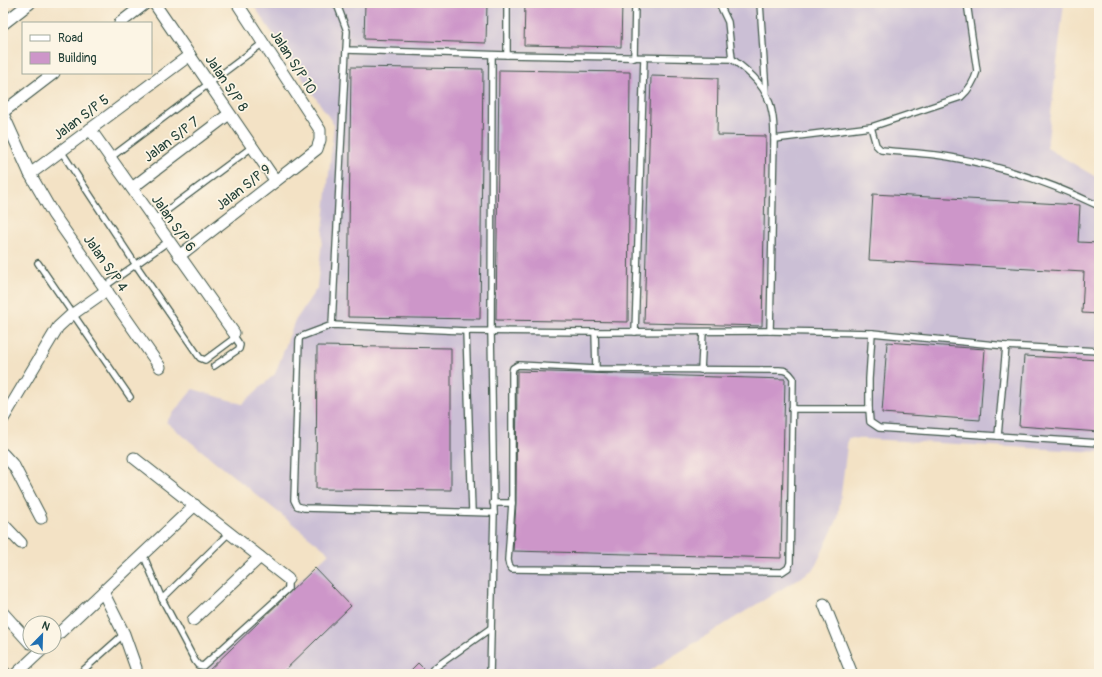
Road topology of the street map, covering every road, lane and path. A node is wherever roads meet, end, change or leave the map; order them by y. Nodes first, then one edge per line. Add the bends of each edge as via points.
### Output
1 (30, 3) edge
2 (146, 3) edge
3 (154, 3) edge
4 (237, 3) edge
5 (335, 3) edge
6 (507, 3) edge
7 (635, 3) edge
8 (718, 3) edge
9 (760, 3) edge
10 (966, 4) edge
11 (121, 22) edge
12 (3, 24) edge
13 (263, 42) junction
14 (346, 50) junction
15 (190, 55) junction
16 (492, 55) junction
17 (507, 55) junction
18 (634, 58) junction
19 (644, 58) junction
20 (732, 59) junction
21 (53, 74) edge
22 (209, 83) junction
23 (766, 92) junction
24 (3, 113) edge
25 (230, 114) junction
26 (871, 127) junction
27 (90, 129) junction
28 (774, 139) junction
29 (320, 140) joint
30 (252, 147) junction
31 (61, 151) junction
32 (110, 158) junction
33 (30, 174) junction
34 (275, 180) junction
35 (132, 188) junction
36 (1099, 206) edge
37 (154, 220) junction
38 (169, 241) junction
39 (179, 256) junction
40 (38, 263) dead end
41 (136, 265) junction
42 (105, 289) junction
43 (72, 314) junction
44 (332, 325) junction
45 (466, 331) junction
46 (491, 331) junction
47 (770, 331) junction
48 (595, 332) junction
49 (635, 332) junction
50 (703, 332) junction
51 (872, 333) junction
52 (234, 335) junction
53 (1006, 346) junction
54 (1099, 351) edge
55 (214, 366) dead end
56 (160, 367) dead end
57 (596, 369) junction
58 (701, 370) junction
59 (130, 397) dead end
60 (792, 409) junction
61 (869, 409) junction
62 (3, 419) edge
63 (998, 436) junction
64 (1099, 443) edge
65 (3, 454) edge
66 (134, 458) dead end
67 (512, 503) junction
68 (493, 504) junction
69 (195, 505) junction
70 (472, 512) junction
71 (494, 513) junction
72 (41, 518) dead end
73 (3, 524) edge
74 (229, 533) junction
75 (21, 543) dead end
76 (143, 554) junction
77 (260, 557) junction
78 (288, 579) joint
79 (103, 592) junction
80 (162, 600) junction
81 (824, 604) dead end
82 (3, 613) edge
83 (193, 620) dead end
84 (491, 628) junction
85 (62, 630) edge
86 (22, 634) edge
87 (124, 634) junction
88 (33, 655) edge
89 (3, 667) edge
90 (9, 674) edge
91 (16, 674) edge
92 (79, 674) edge
93 (136, 674) edge
94 (437, 674) edge
95 (490, 674) edge
96 (852, 674) edge

1 - 12 street
2 - 11 street
3 - 15 street, Jalan S/P 8
4 - 13 street, Jalan S/P 10
5 - 14 lane via 347,31
6 - 17 lane
7 - 18 lane
8 - 20 lane via 728,22
9 - 23 lane
10 - 26 lane via 977,71 968,91 956,99
13 - 22 lane
13 - 29 street, Jalan S/P 10 via 320,130
14 - 16 lane
14 - 44 lane
15 - 22 street, Jalan S/P 8
15 - 27 street, Jalan S/P 5
16 - 17 lane
16 - 46 lane
17 - 18 lane
18 - 19 lane
19 - 20 lane
19 - 49 lane
20 - 23 lane via 749,72
21 - 24 street
22 - 25 street, Jalan S/P 8
22 - 32 lane
23 - 28 lane via 772,111
24 - 33 street, Jalan S/P 4
25 - 30 street, Jalan S/P 8
25 - 35 street, Jalan S/P 7
26 - 28 lane
26 - 36 lane via 876,145 881,150 954,157 1019,173
27 - 31 street, Jalan S/P 5
27 - 32 street, Jalan S/P 6
28 - 47 lane
29 - 34 street, Jalan S/P 9 via 317,149
30 - 34 street, Jalan S/P 8
30 - 37 lane
31 - 33 street, Jalan S/P 5
31 - 41 lane
32 - 35 street, Jalan S/P 6
33 - 42 street, Jalan S/P 4 via 53,214
34 - 39 street, Jalan S/P 9
35 - 37 street, Jalan S/P 6
37 - 38 street, Jalan S/P 6
38 - 39 street, Jalan S/P 6
38 - 41 lane
39 - 52 street, Jalan S/P 6
40 - 43 lane
41 - 42 lane
41 - 52 lane via 202,359 205,360 232,340
42 - 43 street
42 - 56 street, Jalan S/P 4
43 - 59 lane
43 - 62 street via 50,339
44 - 45 lane
44 - 70 lane via 304,334 299,340 294,500 297,506
45 - 46 lane
45 - 70 lane
46 - 48 lane
46 - 68 lane
47 - 50 lane
47 - 51 lane
48 - 49 lane
48 - 57 lane
49 - 50 lane
50 - 58 lane
51 - 53 lane
51 - 61 lane
52 - 55 lane via 240,345 239,349
53 - 54 lane
53 - 63 lane
57 - 58 lane
57 - 67 lane via 518,365 513,368
58 - 60 lane via 785,370 793,378
60 - 61 lane
60 - 67 lane via 790,563 782,572 512,568 508,560
61 - 63 lane via 870,422 879,428
63 - 64 lane
65 - 72 street via 14,466
66 - 69 street
67 - 68 lane
68 - 71 lane
69 - 74 street
69 - 76 street
70 - 71 lane
71 - 84 lane
73 - 75 street
74 - 77 street
74 - 80 lane
76 - 79 street
76 - 80 lane
77 - 78 street
77 - 83 street
78 - 80 lane via 288,589 203,666 195,661
79 - 85 street
79 - 87 street
81 - 96 street
82 - 86 street
84 - 94 lane via 433,669
84 - 95 lane
87 - 92 lane
87 - 93 street
88 - 91 street
89 - 90 lane

